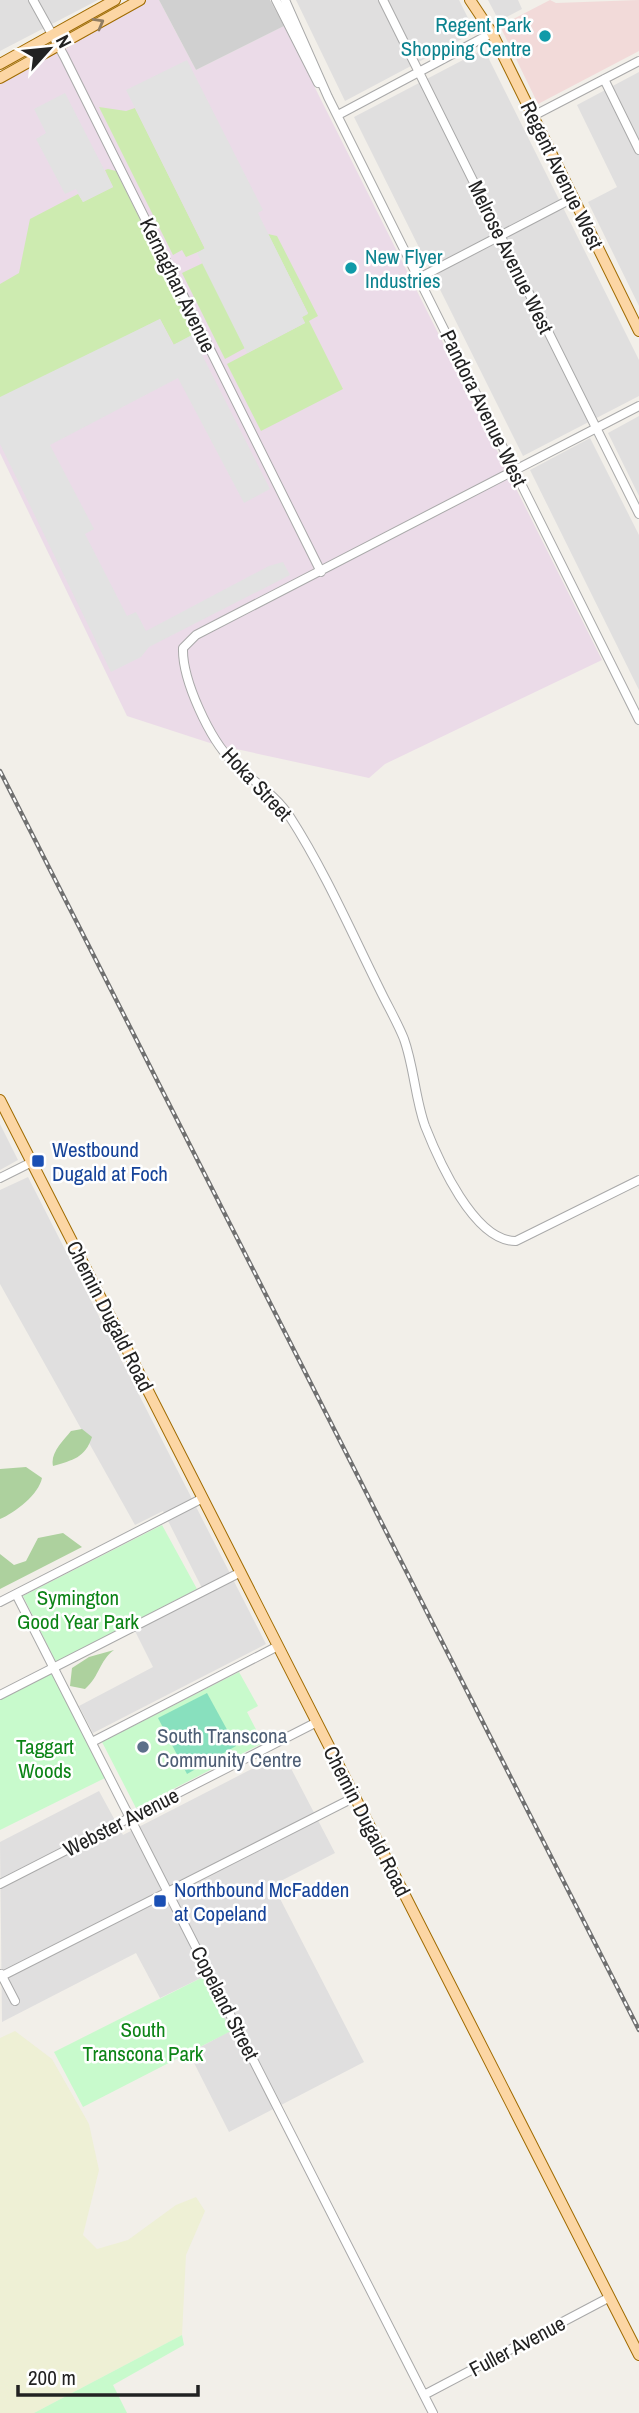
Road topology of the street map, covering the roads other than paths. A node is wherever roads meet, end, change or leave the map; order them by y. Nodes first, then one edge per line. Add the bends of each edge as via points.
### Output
1 (33, 0) edge
2 (116, 0) edge
3 (140, 0) edge
4 (276, 0) edge
5 (285, 0) edge
6 (383, 0) edge
7 (470, 0) edge
8 (478, 0) edge
9 (485, 20) junction
10 (492, 33) junction
11 (51, 35) junction
12 (58, 46) junction
13 (639, 61) edge
14 (0, 64) edge
15 (419, 72) junction
16 (0, 78) edge
17 (604, 79) junction
18 (328, 97) junction
19 (338, 115) junction
20 (533, 116) junction
21 (639, 150) edge
22 (573, 198) junction
23 (500, 235) junction
24 (419, 278) junction
25 (639, 331) edge
26 (639, 406) edge
27 (596, 428) junction
28 (515, 471) junction
29 (639, 514) edge
30 (321, 572) junction
31 (637, 709) edge
32 (639, 720) edge
33 (0, 1100) edge
34 (32, 1162) junction
35 (0, 1178) edge
36 (639, 1180) edge
37 (203, 1498) junction
38 (241, 1572) junction
39 (16, 1594) junction
40 (0, 1602) edge
41 (278, 1646) junction
42 (54, 1668) junction
43 (0, 1695) edge
44 (317, 1722) junction
45 (92, 1742) junction
46 (355, 1797) junction
47 (130, 1817) junction
48 (0, 1884) edge
49 (168, 1891) junction
50 (1, 1975) edge
51 (15, 2001) dead end
52 (610, 2297) junction
53 (639, 2354) edge
54 (424, 2395) junction
55 (433, 2413) edge

1 - 11 street, Kernaghan Avenue
2 - 11 main road
12 -> 3 main road
4 - 18 street, Pandora Avenue West via 297,47
5 - 18 street, Pandora Avenue West
6 - 15 street, Melrose Avenue West
7 - 9 main road, Regent Avenue West
8 - 9 main road, Regent Avenue West
9 - 10 main road, Regent Avenue West
10 - 15 street
10 - 20 main road, Regent Avenue West
11 - 12 street, Kernaghan Avenue
11 - 14 main road
12 - 16 main road
12 - 30 street, Kernaghan Avenue
13 - 17 street
15 - 19 street
15 - 23 street, Melrose Avenue West
17 - 20 street
17 - 21 street
18 - 19 street, Pandora Avenue West
19 - 24 street, Pandora Avenue West
20 - 22 main road, Regent Avenue West
22 - 23 street
22 - 25 main road, Regent Avenue West
23 - 24 street
23 - 27 street, Melrose Avenue West
24 - 28 street, Pandora Avenue West
26 - 27 street, Hoka Street
27 - 28 street, Hoka Street
27 - 29 street, Melrose Avenue West
28 - 30 street, Hoka Street
28 - 31 street, Pandora Avenue West
30 - 36 street, Hoka Street via 196,635 183,648 186,678 216,740 233,762 276,797 312,852 403,1036 425,1125 473,1217 516,1241
31 - 32 street, Pandora Avenue West
33 - 34 main road, Chemin Dugald Road
34 - 35 street
34 - 37 main road, Chemin Dugald Road
37 - 38 main road, Chemin Dugald Road
37 - 39 street
38 - 41 main road, Chemin Dugald Road
38 - 42 street
39 - 40 street
39 - 42 street, Copeland Street
41 - 44 main road, Chemin Dugald Road
41 - 45 street
42 - 43 street
42 - 45 street, Copeland Street
44 - 46 main road, Chemin Dugald Road
44 - 47 street, Webster Avenue
45 - 47 street, Copeland Street
46 - 49 street
46 - 52 main road, Chemin Dugald Road
47 - 48 street, Webster Avenue
47 - 49 street, Copeland Street
49 - 50 street
49 - 54 street, Copeland Street
50 - 51 street
52 - 53 main road, Chemin Dugald Road
52 - 54 street, Fuller Avenue
54 - 55 street, Copeland Street

